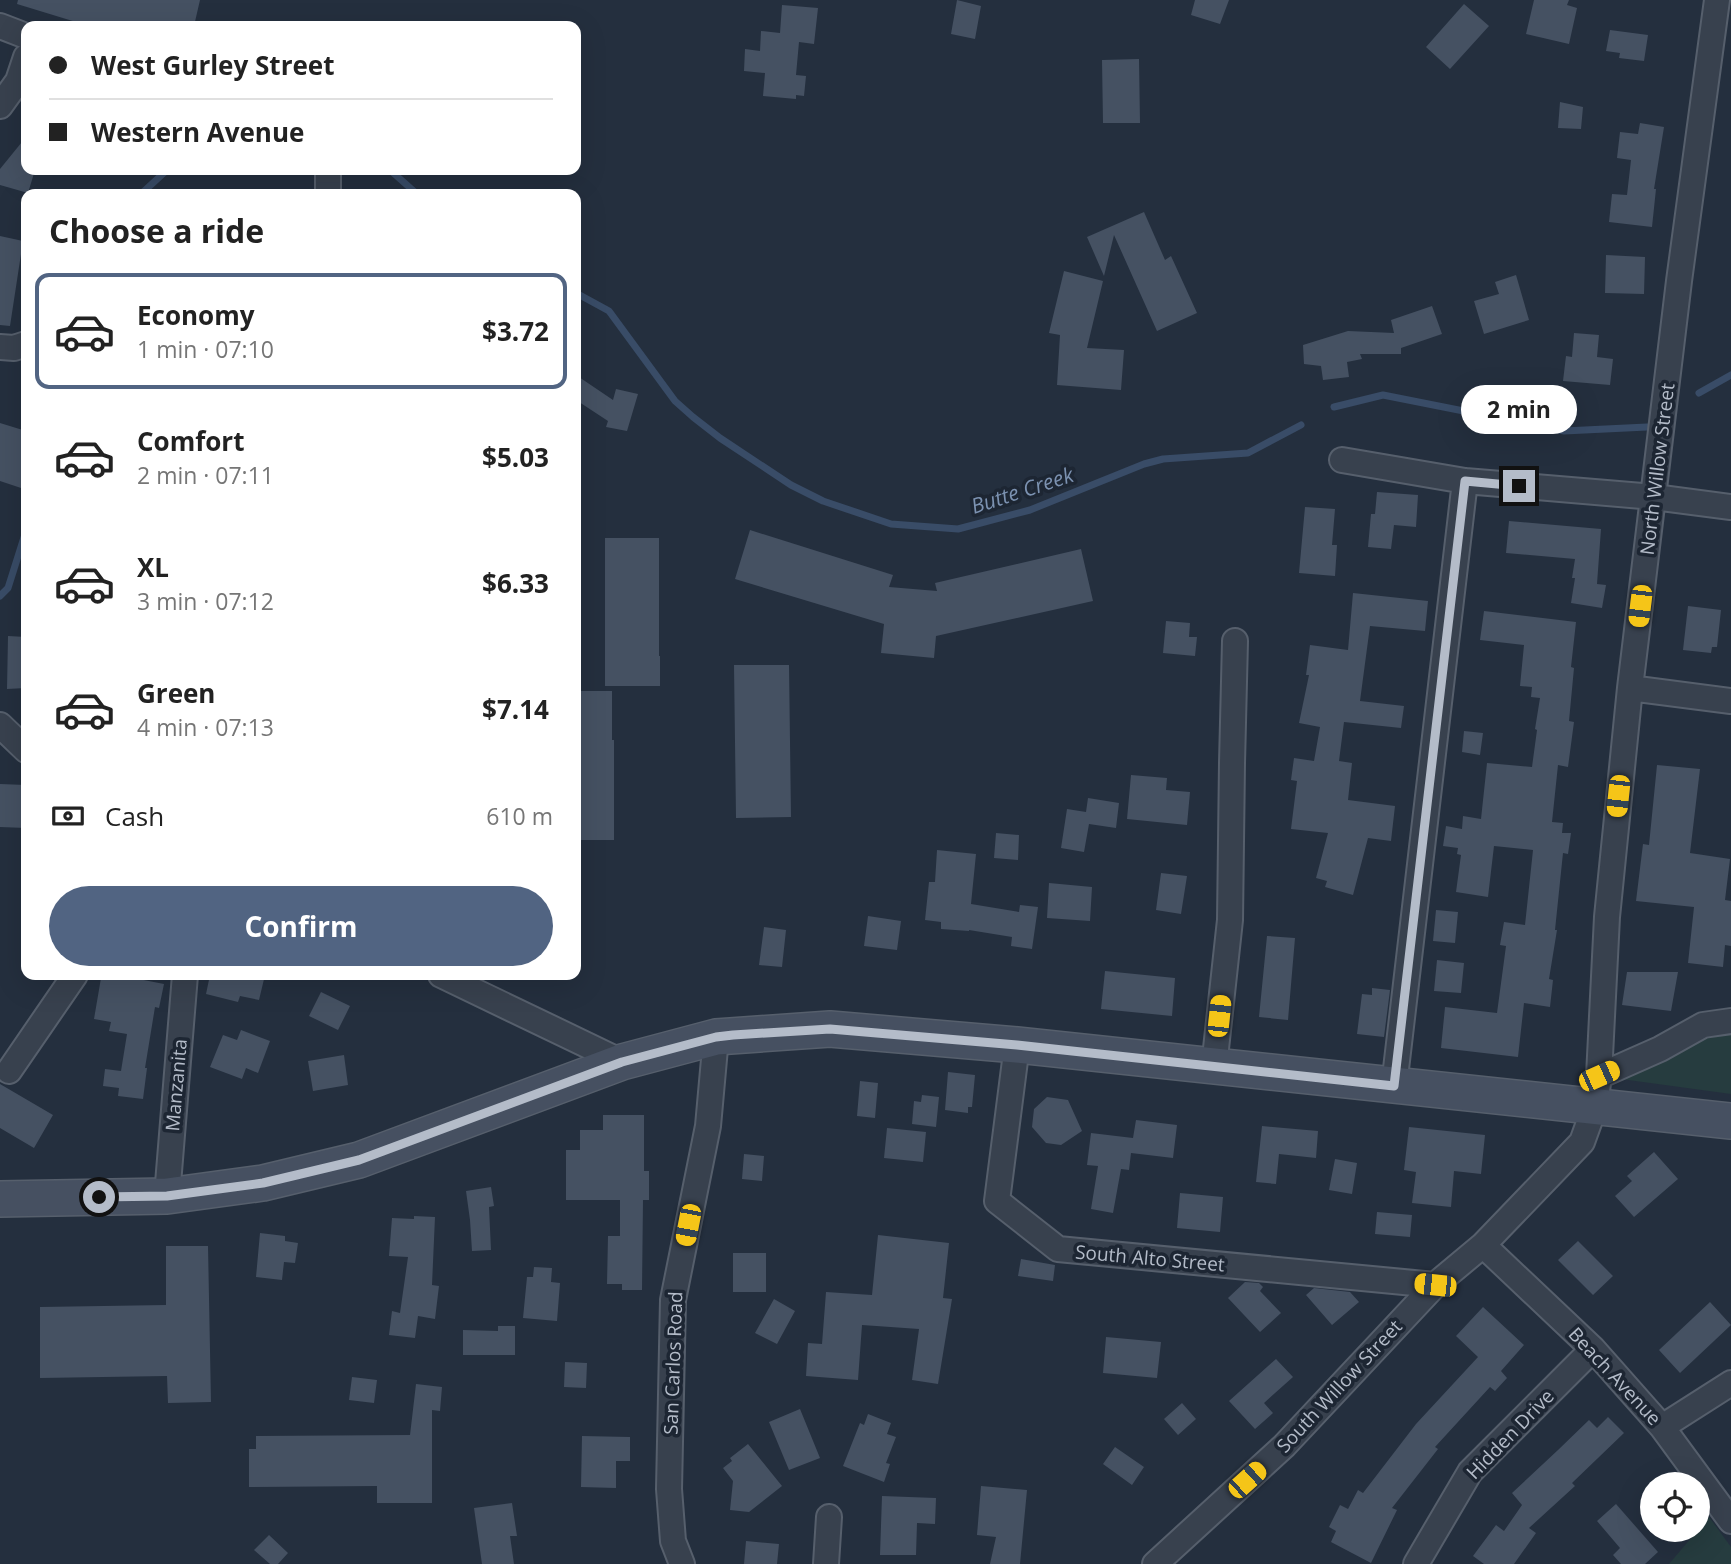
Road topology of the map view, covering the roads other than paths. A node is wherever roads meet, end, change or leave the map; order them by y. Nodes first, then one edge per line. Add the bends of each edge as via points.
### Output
1 (1717, 0) edge
2 (0, 26) edge
3 (21, 34) edge
4 (21, 72) edge
5 (0, 106) edge
6 (21, 346) edge
7 (0, 347) edge
8 (1342, 460) dead end
9 (1465, 481) junction
10 (1654, 497) junction
11 (1731, 507) edge
12 (1235, 641) dead end
13 (1630, 688) junction
14 (1731, 701) edge
15 (72, 980) edge
16 (185, 980) edge
17 (451, 980) edge
18 (1731, 1021) edge
19 (716, 1037) junction
20 (1017, 1045) junction
21 (622, 1062) junction
22 (1214, 1067) junction
23 (9, 1071) dead end
24 (1394, 1086) junction
25 (1597, 1091) junction
26 (1731, 1121) edge
27 (167, 1196) junction
28 (0, 1199) edge
29 (1483, 1245) junction
30 (1435, 1285) junction
31 (1593, 1349) junction
32 (1731, 1384) edge
33 (1701, 1403) junction
34 (1731, 1406) edge
35 (1662, 1427) junction
36 (828, 1517) dead end
37 (1731, 1521) edge
38 (682, 1564) edge
39 (826, 1564) edge
40 (1154, 1564) edge
41 (1416, 1564) edge

1 - 10 street, North Willow Street
2 - 3 street
4 - 5 street
6 - 7 street
8 - 9 street
9 - 10 street
9 - 24 street
10 - 11 street
10 - 13 street, North Willow Street
12 - 22 street via 1230,920
13 - 14 street
13 - 25 street, North Willow Street via 1607,917
15 - 23 street
16 - 27 street, Manzanita
17 - 21 street
18 - 25 street via 1703,1025
19 - 20 main road via 830,1029
19 - 21 main road
19 - 38 street, San Carlos Road via 708,1126 673,1300 669,1489 674,1541
20 - 22 main road
20 - 30 street, South Alto Street via 996,1201 1058,1249
21 - 27 main road via 359,1160 263,1183
22 - 24 main road
24 - 25 main road
25 - 26 main road
25 - 29 street, South Willow Street via 1582,1142
27 - 28 main road
29 - 30 street, South Willow Street
29 - 31 street, Beach Avenue
30 - 40 street, South Willow Street via 1284,1446
31 - 35 street, Beach Avenue
31 - 41 street, Hidden Drive via 1470,1472
32 - 33 street
33 - 34 street
33 - 35 street
35 - 37 street, Beach Avenue
36 - 39 street

